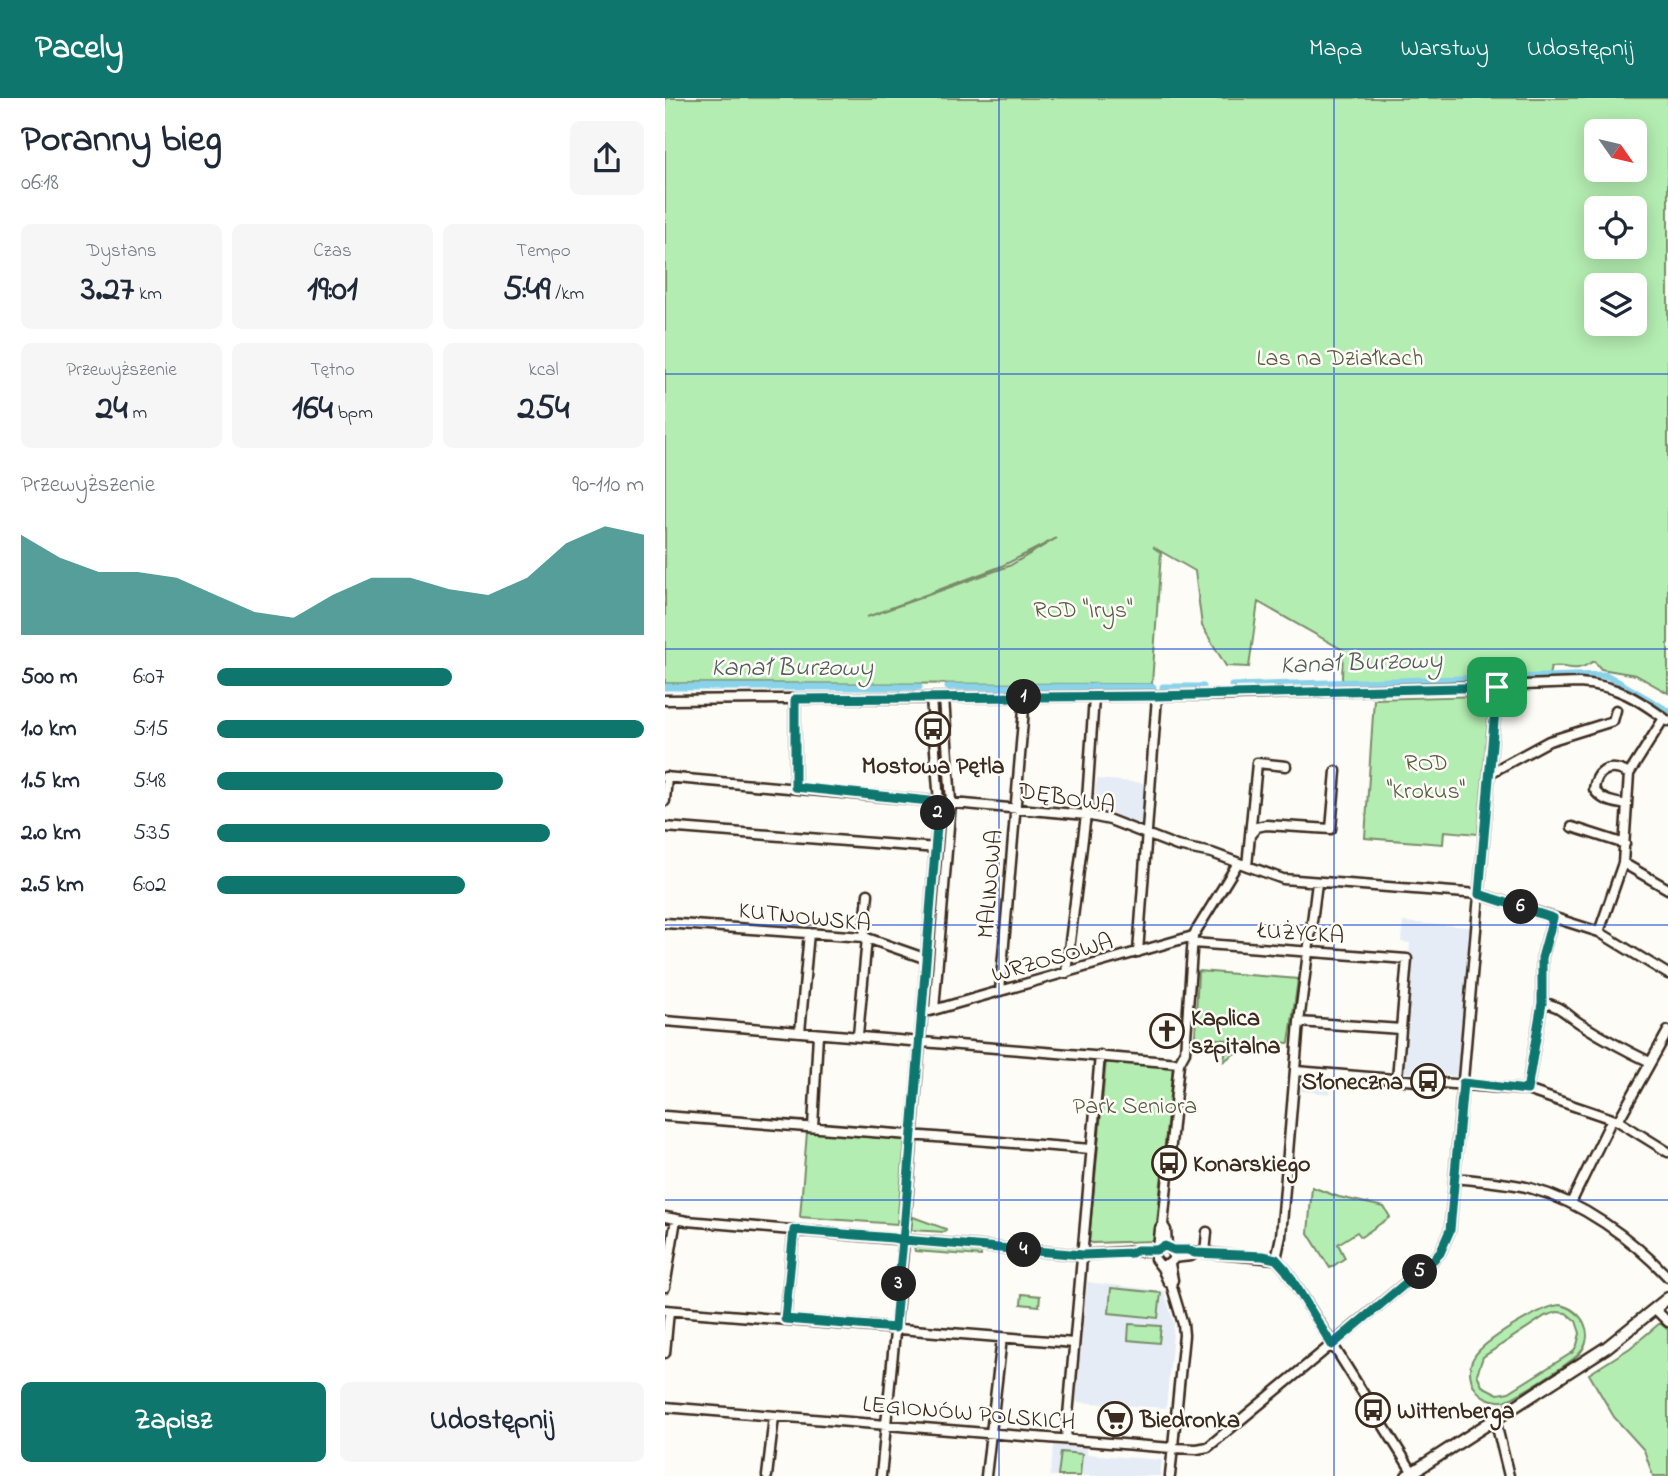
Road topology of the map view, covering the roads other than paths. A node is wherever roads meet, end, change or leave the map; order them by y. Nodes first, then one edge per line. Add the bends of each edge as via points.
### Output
1 (1497, 687) junction
2 (1157, 696) junction
3 (1025, 697) junction
4 (1094, 697) junction
5 (931, 698) junction
6 (944, 698) junction
7 (795, 699) junction
8 (665, 700) edge
9 (1616, 710) dead end
10 (1666, 719) edge
11 (1286, 766) dead end
12 (1336, 771) dead end
13 (1490, 773) junction
14 (1629, 774) junction
15 (666, 777) edge
16 (795, 787) junction
17 (665, 801) edge
18 (939, 802) junction
19 (951, 802) junction
20 (1627, 805) junction
21 (1015, 807) junction
22 (1086, 815) junction
23 (665, 827) edge
24 (1572, 827) dead end
25 (1148, 834) junction
26 (1250, 835) junction
27 (1625, 844) junction
28 (935, 848) junction
29 (947, 848) junction
30 (1623, 863) junction
31 (1242, 864) junction
32 (1317, 883) junction
33 (1668, 889) edge
34 (868, 894) dead end
35 (1479, 894) junction
36 (1553, 918) junction
37 (665, 922) edge
38 (809, 933) junction
39 (1599, 933) junction
40 (865, 938) junction
41 (1193, 940) junction
42 (1138, 952) junction
43 (1308, 953) junction
44 (926, 958) junction
45 (938, 959) junction
46 (1066, 973) junction
47 (1668, 974) edge
48 (1000, 991) junction
49 (1542, 1003) junction
50 (934, 1010) junction
51 (922, 1013) junction
52 (665, 1021) edge
53 (1299, 1022) junction
54 (1401, 1029) junction
55 (1668, 1031) edge
56 (800, 1032) junction
57 (818, 1034) junction
58 (858, 1035) junction
59 (920, 1041) junction
60 (1100, 1055) junction
61 (1650, 1062) junction
62 (1179, 1063) junction
63 (1296, 1071) junction
64 (1397, 1079) junction
65 (1463, 1083) junction
66 (1527, 1090) junction
67 (665, 1115) edge
68 (1615, 1120) junction
69 (813, 1127) junction
70 (912, 1135) junction
71 (1091, 1149) junction
72 (1668, 1152) edge
73 (1455, 1178) junction
74 (1571, 1203) junction
75 (665, 1217) edge
76 (676, 1219) junction
77 (794, 1230) junction
78 (1207, 1232) dead end
79 (904, 1240) junction
80 (1205, 1253) junction
81 (1083, 1255) junction
82 (1164, 1255) junction
83 (1276, 1259) junction
84 (1668, 1277) edge
85 (665, 1287) edge
86 (1668, 1298) edge
87 (1655, 1309) junction
88 (667, 1311) edge
89 (785, 1319) junction
90 (1668, 1322) edge
91 (895, 1328) junction
92 (1002, 1338) junction
93 (1074, 1343) junction
94 (1332, 1345) junction
95 (665, 1353) edge
96 (665, 1407) edge
97 (774, 1417) junction
98 (1495, 1419) junction
99 (887, 1424) junction
100 (992, 1433) junction
101 (1066, 1438) junction
102 (1173, 1447) junction
103 (1411, 1475) edge
104 (767, 1476) edge
105 (881, 1476) edge
106 (986, 1476) edge
107 (1170, 1476) edge
108 (1509, 1476) edge

1 - 2 street
1 - 10 street via 1567,683 1610,687
1 - 13 street
2 - 4 street
2 - 25 street
3 - 4 street
3 - 6 street
3 - 21 street, MALINOWA
4 - 22 street
5 - 6 street
5 - 7 street
5 - 18 street
6 - 19 street
7 - 8 street
7 - 16 street
9 - 13 street via 1613,720 1549,741
10 - 14 street
11 - 26 street via 1257,763
12 - 26 street via 1331,829 1266,825
13 - 35 street
14 - 20 street
14 - 20 street via 1611,767 1601,772 1594,789 1607,802
15 - 16 street, DĘBOWA
15 - 17 street
16 - 18 street, DĘBOWA
18 - 19 street, DĘBOWA
18 - 28 street
19 - 21 street, DĘBOWA
19 - 29 street
20 - 27 street
21 - 22 street, DĘBOWA
21 - 48 street, MALINOWA
22 - 25 street, DĘBOWA
22 - 46 street
23 - 28 street
24 - 27 street
25 - 31 street, DĘBOWA
25 - 42 street
26 - 31 street
27 - 30 street
28 - 29 street
28 - 44 street
29 - 45 street
30 - 33 street
30 - 39 street
31 - 32 street, DĘBOWA via 1283,879
31 - 41 street
32 - 35 street, DĘBOWA
32 - 43 street
34 - 40 street
35 - 36 street, DĘBOWA
35 - 65 street
36 - 39 street, DĘBOWA
36 - 49 street via 1542,958
37 - 38 street, KUTNOWSKA
38 - 40 street, KUTNOWSKA
38 - 56 street
39 - 47 street, DĘBOWA
40 - 44 street, KUTNOWSKA
40 - 58 street
41 - 42 street, WRZOSOWA
41 - 43 street, ŁUŻYCKA
41 - 62 street via 1185,1052
42 - 46 street, WRZOSOWA
43 - 53 street
43 - 54 street, ŁUŻYCKA via 1407,959
44 - 45 street, KUTNOWSKA
44 - 51 street
45 - 50 street
46 - 48 street, WRZOSOWA
48 - 50 street, WRZOSOWA
49 - 61 street via 1559,1007
49 - 66 street
50 - 51 street, WRZOSOWA
51 - 59 street
52 - 56 street
53 - 54 street
53 - 63 street
54 - 64 street
55 - 61 street
56 - 57 street
57 - 58 street
57 - 69 street
58 - 59 street
59 - 60 street
59 - 70 street
60 - 62 street
60 - 71 street
61 - 68 street
62 - 82 street
63 - 64 street
63 - 83 street
64 - 65 street
65 - 66 street
65 - 73 street
66 - 68 street
67 - 69 street
68 - 72 street
68 - 74 street
69 - 70 street
70 - 71 street
70 - 79 street
71 - 81 street
73 - 74 street via 1527,1188
73 - 94 street, LEGIONÓW POLSKICH via 1445,1244 1431,1262
74 - 84 street via 1634,1246
75 - 76 street
76 - 77 street
76 - 85 street
77 - 79 street
77 - 89 street
78 - 80 street
79 - 81 street
79 - 91 street
80 - 82 street
80 - 83 street
81 - 82 street
81 - 93 street
82 - 102 street via 1184,1335
83 - 94 street
86 - 87 street
87 - 90 street
87 - 98 street via 1607,1348
88 - 89 street
88 - 95 street
89 - 91 street
91 - 92 street
91 - 99 street
92 - 93 street
92 - 100 street
93 - 101 street
94 - 102 street, LEGIONÓW POLSKICH via 1208,1447
94 - 103 street
96 - 97 street, LEGIONÓW POLSKICH
97 - 99 street, LEGIONÓW POLSKICH
97 - 104 street
98 - 103 street
98 - 108 street
99 - 100 street, LEGIONÓW POLSKICH
99 - 105 street
100 - 101 street, LEGIONÓW POLSKICH
100 - 106 street
101 - 102 street, LEGIONÓW POLSKICH
102 - 107 street

